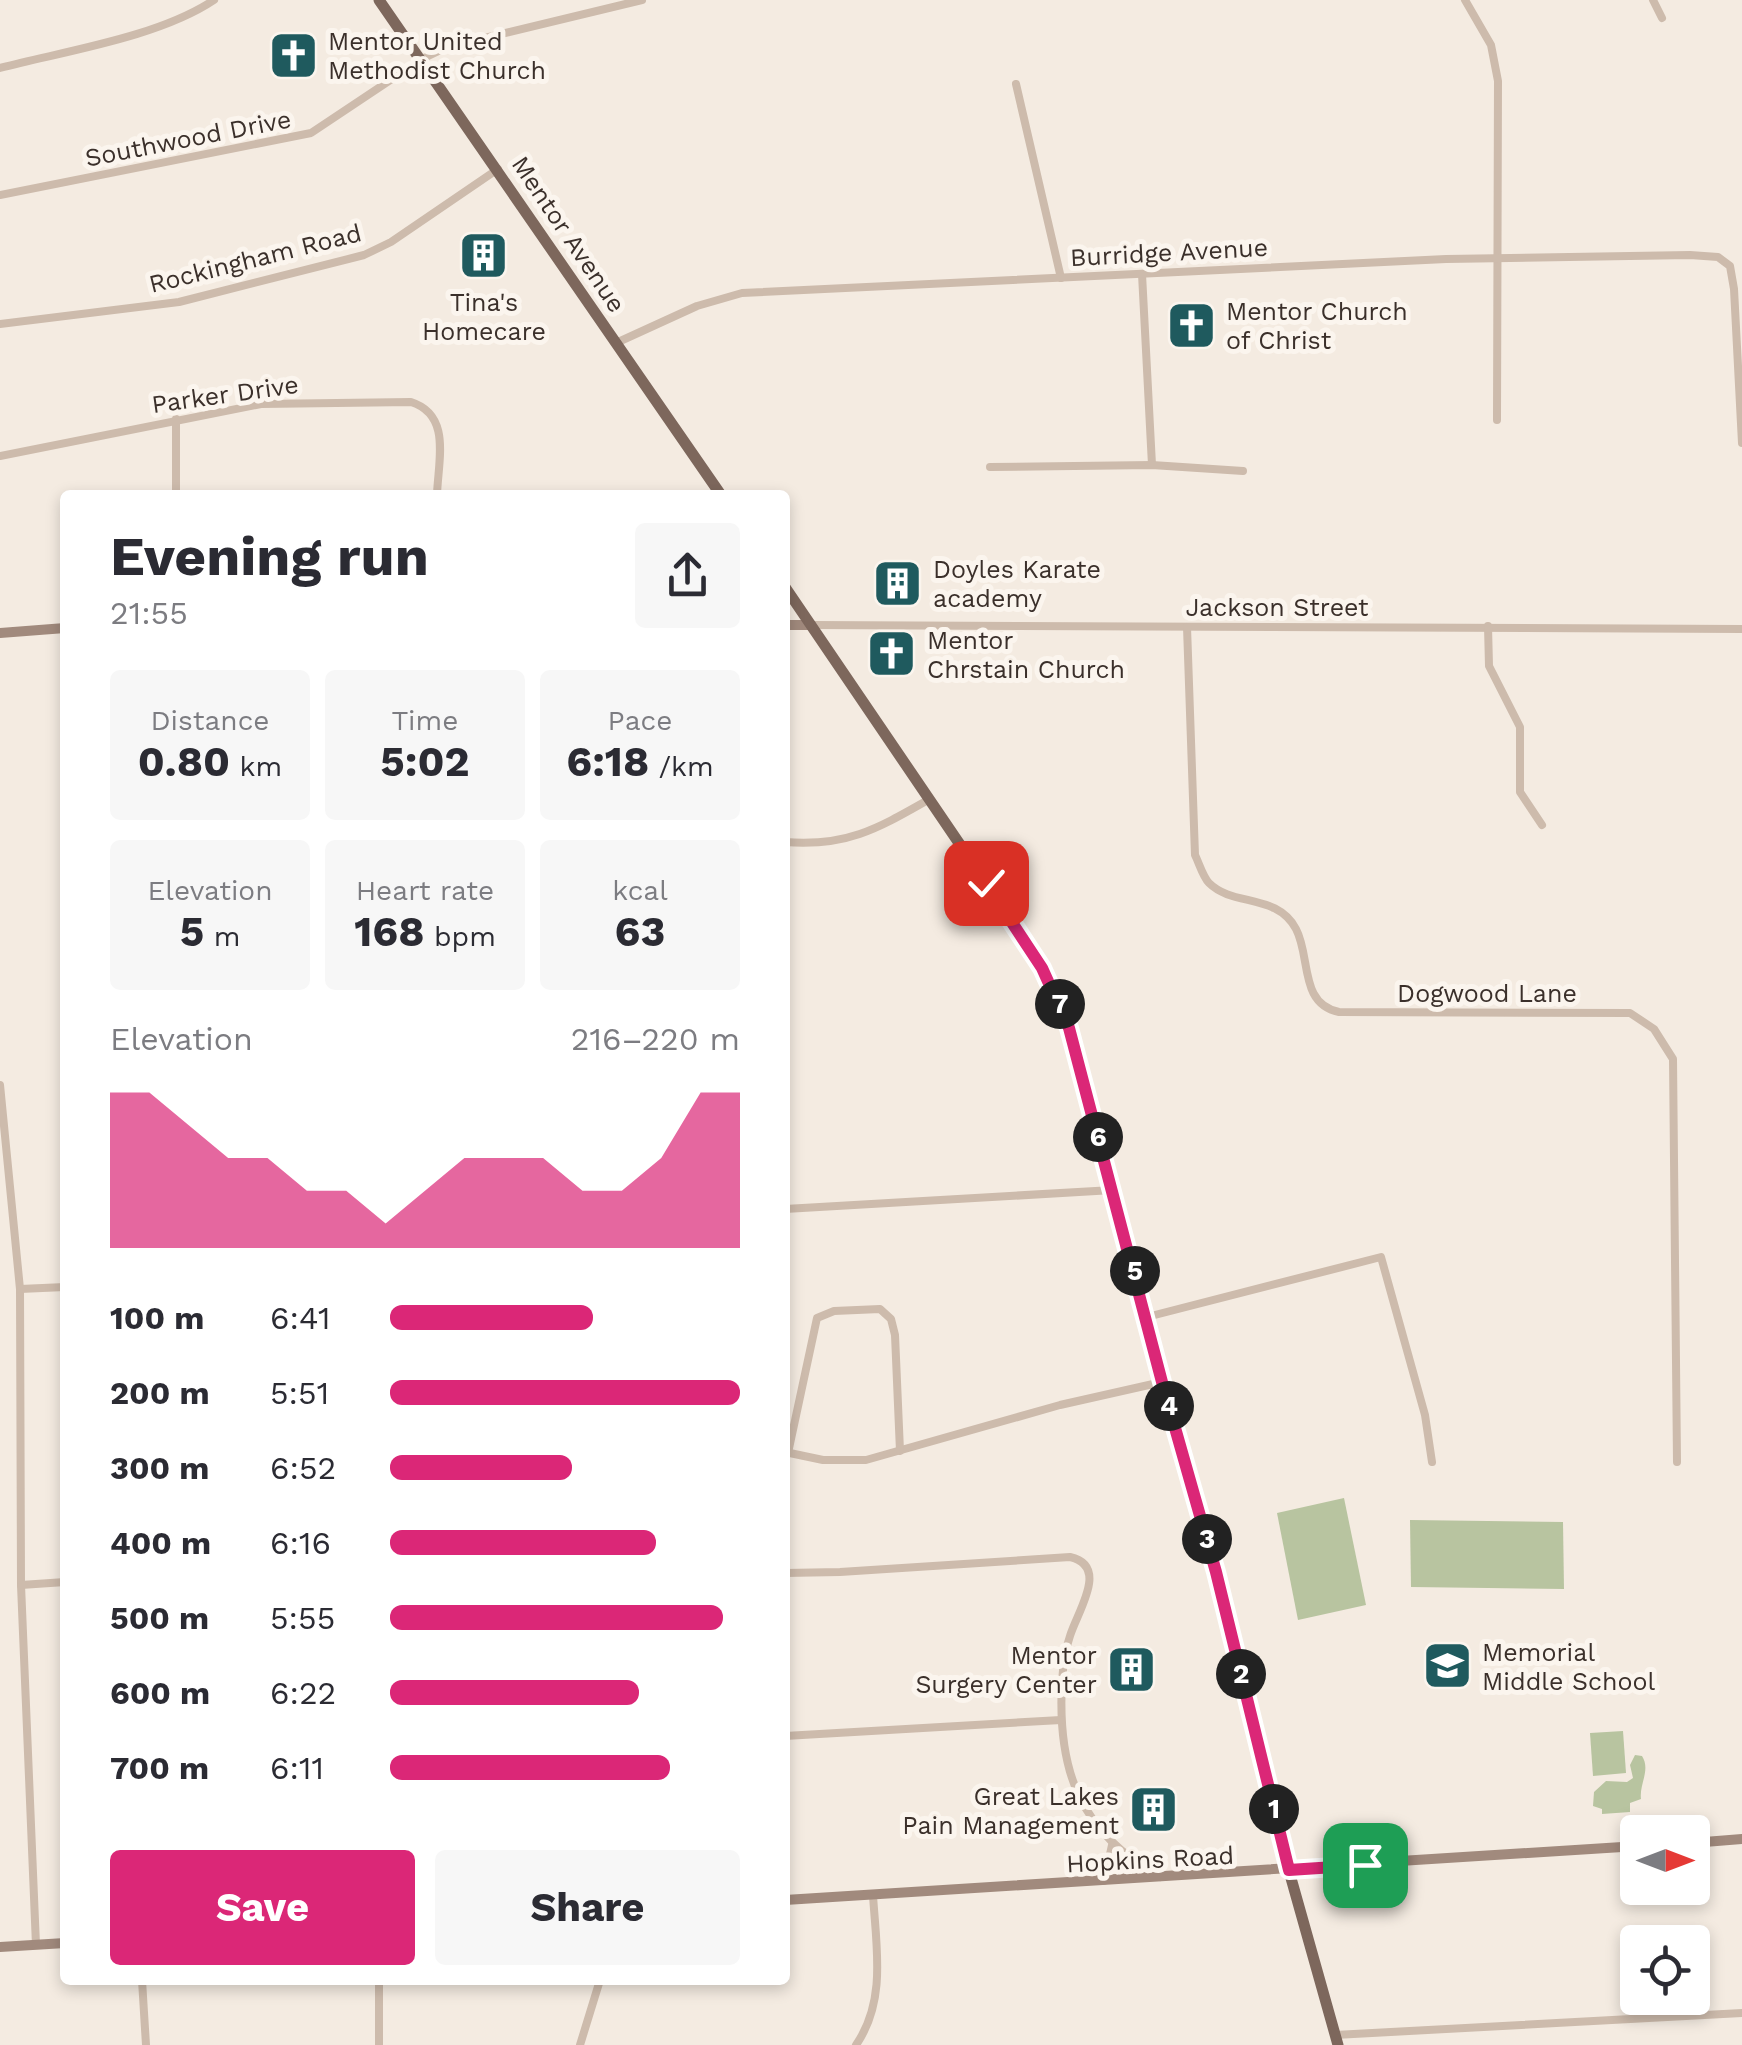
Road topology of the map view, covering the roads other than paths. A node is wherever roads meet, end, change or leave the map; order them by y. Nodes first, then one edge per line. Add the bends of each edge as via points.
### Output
1 (214, 0) edge
2 (379, 0) edge
3 (642, 0) edge
4 (1465, 0) edge
5 (1653, 0) edge
6 (1662, 18) dead end
7 (422, 59) junction
8 (0, 68) edge
9 (1016, 84) dead end
10 (498, 169) junction
11 (0, 195) edge
12 (1499, 258) junction
13 (1142, 274) junction
14 (1061, 278) junction
15 (0, 324) edge
16 (616, 343) junction
17 (176, 420) junction
18 (1497, 420) dead end
19 (1742, 443) edge
20 (0, 456) edge
21 (1152, 465) junction
22 (990, 467) dead end
23 (1242, 471) dead end
24 (176, 490) edge
25 (437, 490) edge
26 (718, 490) edge
27 (790, 594) edge
28 (790, 625) edge
29 (811, 625) junction
30 (1488, 626) junction
31 (1187, 627) junction
32 (60, 628) edge
33 (1742, 628) edge
34 (0, 634) edge
35 (928, 800) junction
36 (1542, 826) dead end
37 (790, 842) edge
38 (0, 1085) edge
39 (1113, 1190) junction
40 (790, 1209) edge
41 (60, 1287) edge
42 (20, 1288) junction
43 (1147, 1317) junction
44 (1162, 1382) junction
45 (790, 1439) edge
46 (900, 1452) junction
47 (790, 1453) edge
48 (1432, 1462) dead end
49 (1677, 1462) dead end
50 (790, 1573) edge
51 (60, 1582) edge
52 (21, 1584) junction
53 (1061, 1720) junction
54 (790, 1736) edge
55 (1742, 1839) edge
56 (1710, 1842) edge
57 (1112, 1845) junction
58 (1620, 1847) edge
59 (1289, 1870) junction
60 (1163, 1878) junction
61 (1104, 1881) junction
62 (873, 1895) junction
63 (790, 1900) edge
64 (60, 1944) edge
65 (36, 1945) junction
66 (0, 1948) edge
67 (142, 1985) edge
68 (379, 1985) edge
69 (598, 1985) edge
70 (1742, 2013) edge
71 (1337, 2040) edge
72 (146, 2045) edge
73 (379, 2045) edge
74 (580, 2045) edge
75 (856, 2045) edge

1 - 8 street via 165,25
2 - 7 main road, Mentor Avenue
3 - 7 street, Southwood Drive via 447,47
4 - 12 street via 1497,70
5 - 6 street
7 - 10 main road, Mentor Avenue
7 - 11 street, Southwood Drive via 312,133
9 - 14 street
10 - 15 street, Rockingham Road via 364,255 178,302
10 - 16 main road, Mentor Avenue
12 - 13 street, Burridge Avenue
12 - 18 street
12 - 19 street, Burridge Avenue via 1690,255 1718,257 1730,266
13 - 14 street, Burridge Avenue
13 - 21 street
14 - 16 street, Burridge Avenue via 742,293
16 - 26 main road, Mentor Avenue
17 - 20 street, Parker Drive
17 - 24 street
17 - 25 street, Parker Drive via 288,402 411,402 438,422
21 - 22 street
21 - 23 street
27 - 29 main road
28 - 29 street
29 - 31 street, Jackson Street
29 - 35 main road
30 - 31 street, Jackson Street
30 - 33 street, Jackson Street
30 - 36 street via 1492,676 1520,727 1520,792
31 - 49 street, Dogwood Lane via 1195,855 1209,883 1271,904 1296,928 1308,979 1326,1010 1630,1013 1654,1029 1673,1059
32 - 34 street
35 - 37 street via 852,839
35 - 39 main road via 1057,997
38 - 42 street
39 - 40 street
39 - 43 main road
41 - 42 street
42 - 52 street
43 - 44 main road
43 - 48 street via 1380,1256
44 - 46 street
44 - 59 main road
45 - 46 street via 817,1318 880,1310 895,1334
46 - 47 street via 845,1462
50 - 53 street via 1070,1556 1082,1561 1090,1579 1065,1655
51 - 52 street
52 - 65 street
53 - 54 street
53 - 57 street via 1078,1792
55 - 56 street
57 - 60 street
57 - 61 street
58 - 59 street, Hopkins Road
59 - 60 street, Hopkins Road
59 - 71 main road
60 - 61 street, Hopkins Road
61 - 62 street, Hopkins Road
62 - 63 street, Hopkins Road
62 - 75 street via 877,1992
64 - 65 street
65 - 66 street
67 - 72 street
68 - 73 street
69 - 74 street
70 - 71 street

